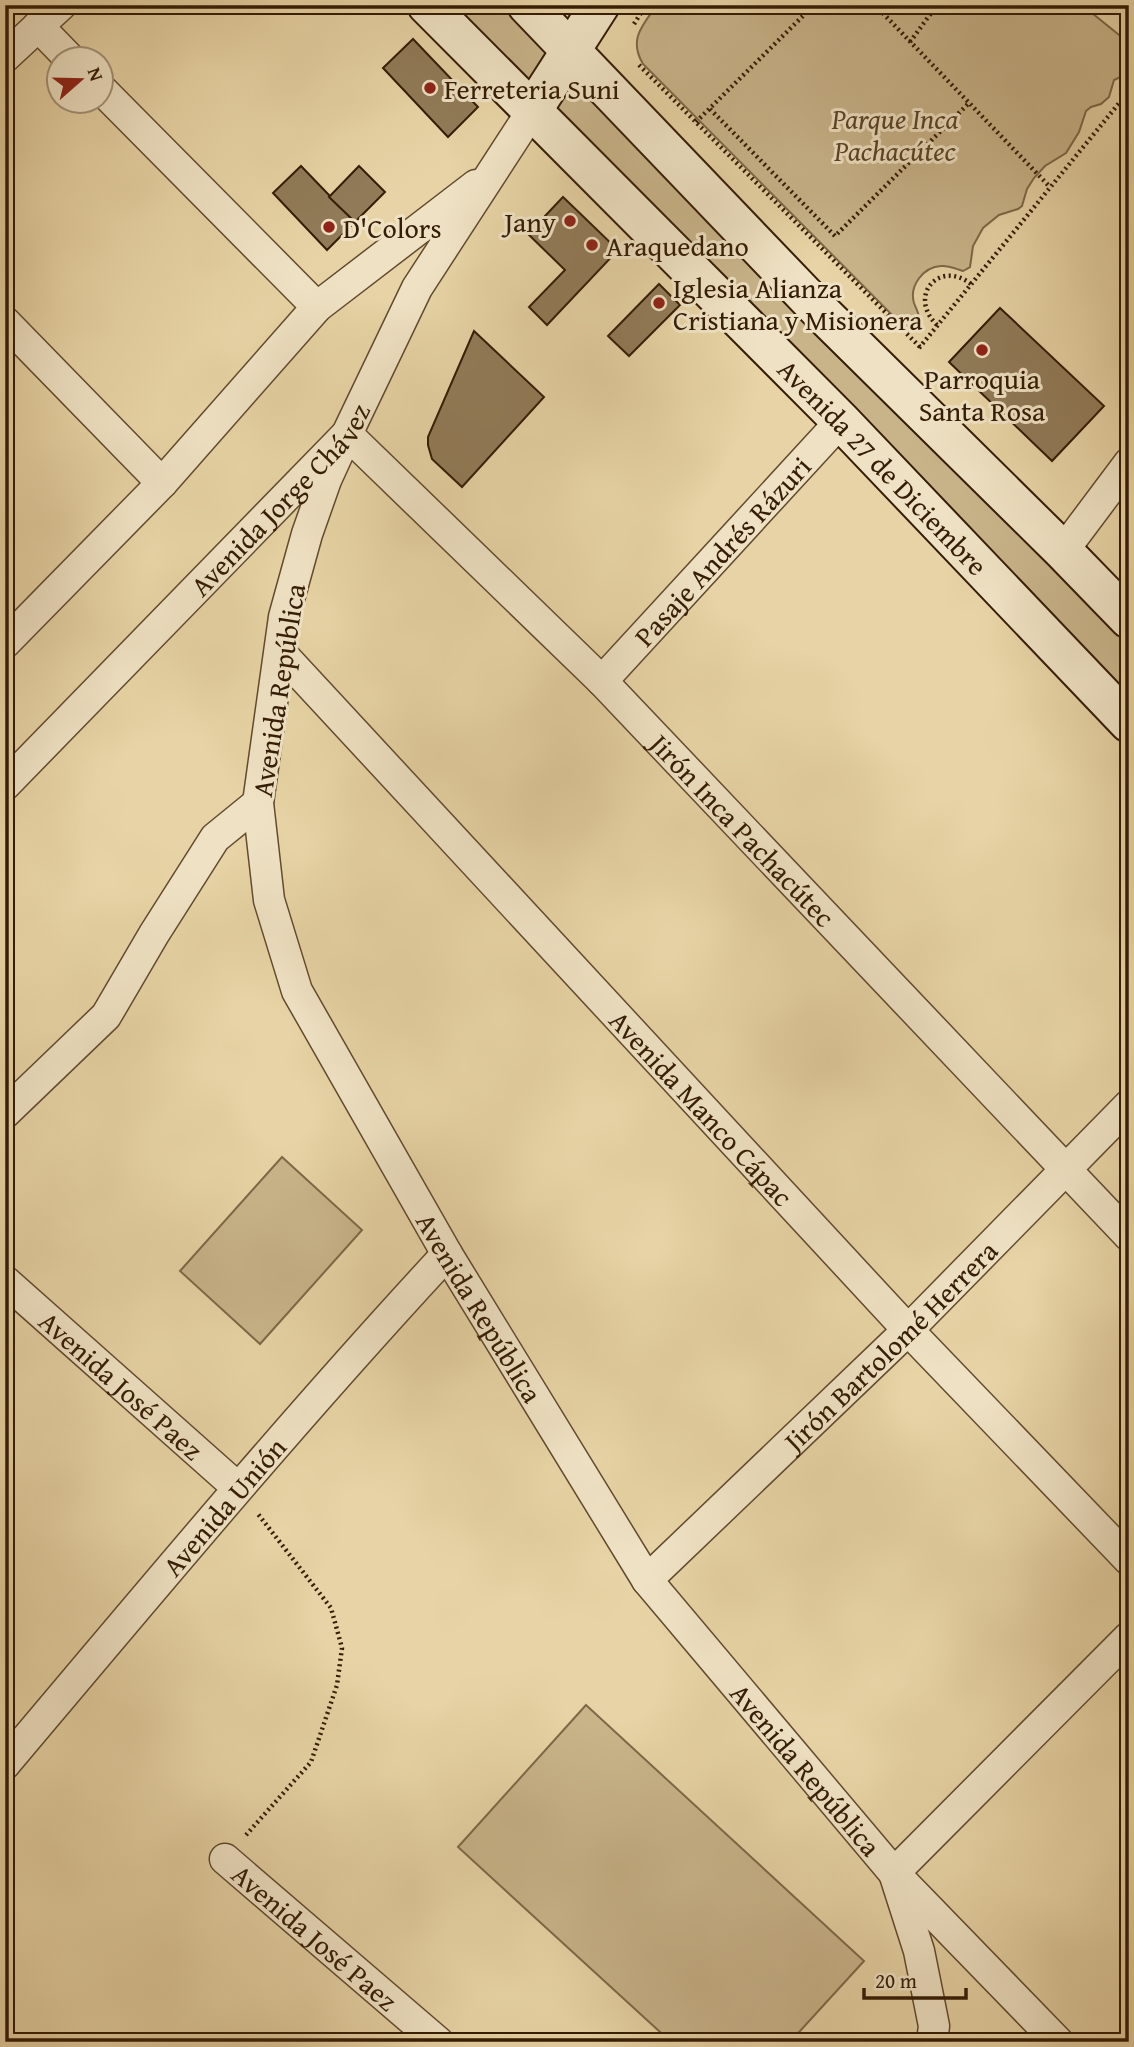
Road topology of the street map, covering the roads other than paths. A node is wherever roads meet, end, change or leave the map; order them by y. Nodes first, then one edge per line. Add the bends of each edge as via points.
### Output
1 (61, 5) edge
2 (427, 5) edge
3 (527, 5) edge
4 (600, 5) edge
5 (38, 26) junction
6 (57, 46) edge
7 (571, 52) junction
8 (5, 57) edge
9 (116, 104) edge
10 (533, 111) junction
11 (496, 170) junction
12 (317, 307) junction
13 (5, 321) edge
14 (841, 421) junction
15 (347, 434) junction
16 (1129, 463) edge
17 (162, 483) junction
18 (1063, 551) junction
19 (1129, 619) edge
20 (5, 643) edge
21 (280, 652) junction
22 (602, 681) junction
23 (1129, 723) edge
24 (5, 785) edge
25 (258, 803) junction
26 (1129, 1105) edge
27 (5, 1114) edge
28 (1065, 1170) junction
29 (1129, 1236) edge
30 (447, 1255) junction
31 (5, 1281) edge
32 (908, 1330) junction
33 (238, 1488) junction
34 (1129, 1560) edge
35 (647, 1580) junction
36 (1129, 1637) edge
37 (5, 1765) edge
38 (225, 1859) road end
39 (894, 1873) junction
40 (438, 2042) edge
41 (932, 2042) edge
42 (1058, 2042) edge

1 - 5 street
2 - 10 street, Avenida 27 de Diciembre
3 - 7 street
4 - 7 street
5 - 6 street
5 - 8 street
7 - 10 street
7 - 18 street via 822,313
9 - 12 street
10 - 11 street, Avenida Jorge Chávez
10 - 14 street, Avenida 27 de Diciembre
11 - 12 street, Avenida Jorge Chávez
11 - 15 street, Avenida Jorge Chávez via 417,288
12 - 17 street, Avenida Jorge Chávez
13 - 17 street
14 - 22 street, Pasaje Andrés Rázuri
14 - 23 street, Avenida 27 de Diciembre
15 - 21 street, Avenida República via 307,534 284,617
15 - 22 street, Jirón Inca Pachacútec
15 - 24 street, Avenida Jorge Chávez
16 - 18 street
17 - 20 street, Avenida Jorge Chávez
18 - 19 street
21 - 25 street, Avenida República
21 - 32 street, Avenida Manco Cápac
22 - 28 street, Jirón Inca Pachacútec
25 - 27 street via 215,838 106,1016
25 - 30 street, Avenida República via 269,900 298,991
26 - 28 street, Jirón Bartolomé Herrera
28 - 29 street, Jirón Inca Pachacútec
28 - 32 street, Jirón Bartolomé Herrera
30 - 33 street, Avenida Unión
30 - 35 street, Avenida República
31 - 33 street, Avenida José Paez
32 - 34 street, Avenida Manco Cápac
32 - 35 street, Jirón Bartolomé Herrera
33 - 37 street, Avenida Unión
35 - 39 street, Avenida República
36 - 39 street
38 - 40 street, Avenida José Paez
39 - 41 street via 919,1951 934,2026
39 - 42 street, Avenida República

